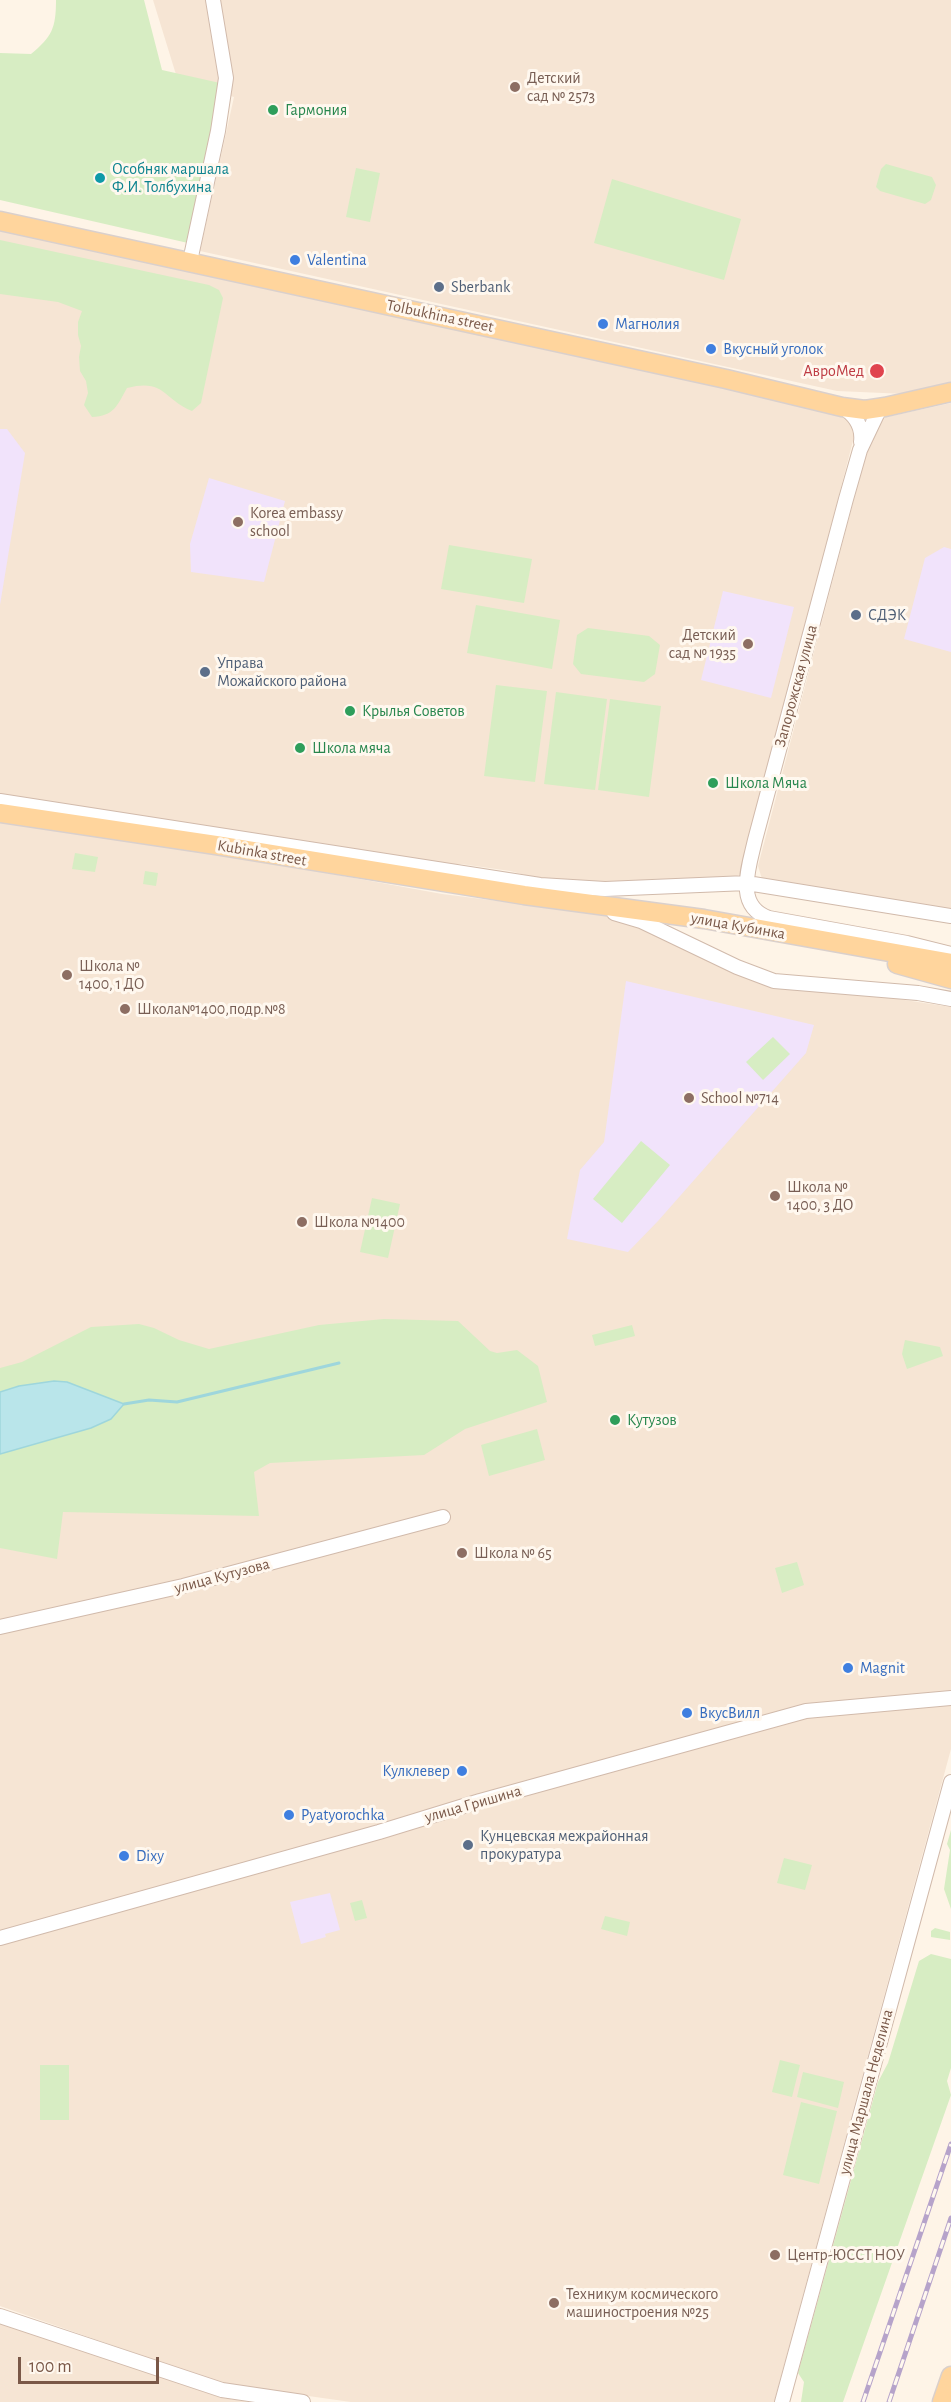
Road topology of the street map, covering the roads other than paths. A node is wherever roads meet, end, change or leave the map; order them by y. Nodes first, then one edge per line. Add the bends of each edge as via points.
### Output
1 (213, 0) edge
2 (0, 221) edge
3 (190, 261) junction
4 (951, 392) edge
5 (842, 407) junction
6 (880, 408) junction
7 (860, 450) junction
8 (0, 801) edge
9 (0, 813) edge
10 (747, 884) junction
11 (566, 900) junction
12 (951, 916) edge
13 (812, 938) junction
14 (951, 954) edge
15 (951, 963) edge
16 (951, 979) edge
17 (951, 999) edge
18 (443, 1517) dead end
19 (0, 1627) edge
20 (951, 1698) edge
21 (951, 1782) edge
22 (0, 1938) edge
23 (0, 2316) edge
24 (951, 2376) edge
25 (303, 2402) edge
26 (782, 2402) edge
27 (942, 2402) edge

1 - 3 street via 226,78
2 - 3 main road, Tolbukhina street
3 - 5 main road, Tolbukhina street
4 - 6 main road, Tolbukhina street
5 - 6 main road, Tolbukhina street
5 - 7 street via 857,420
6 - 7 street, Запорожская улица
7 - 10 street, Запорожская улица via 755,840
8 - 10 street via 540,885 605,889
9 - 11 main road, улица Кубинка
10 - 12 street
10 - 14 street, Запорожская улица via 750,906 769,918
11 - 13 main road, улица Кубинка
11 - 17 street via 641,921 774,981
13 - 15 main road, улица Кубинка
13 - 16 main road
18 - 19 street, улица Кутузова via 183,1587
20 - 22 street, улица Гришина via 806,1711
21 - 26 street, улица Маршала Неделина
23 - 25 street via 222,2390
24 - 27 main road

